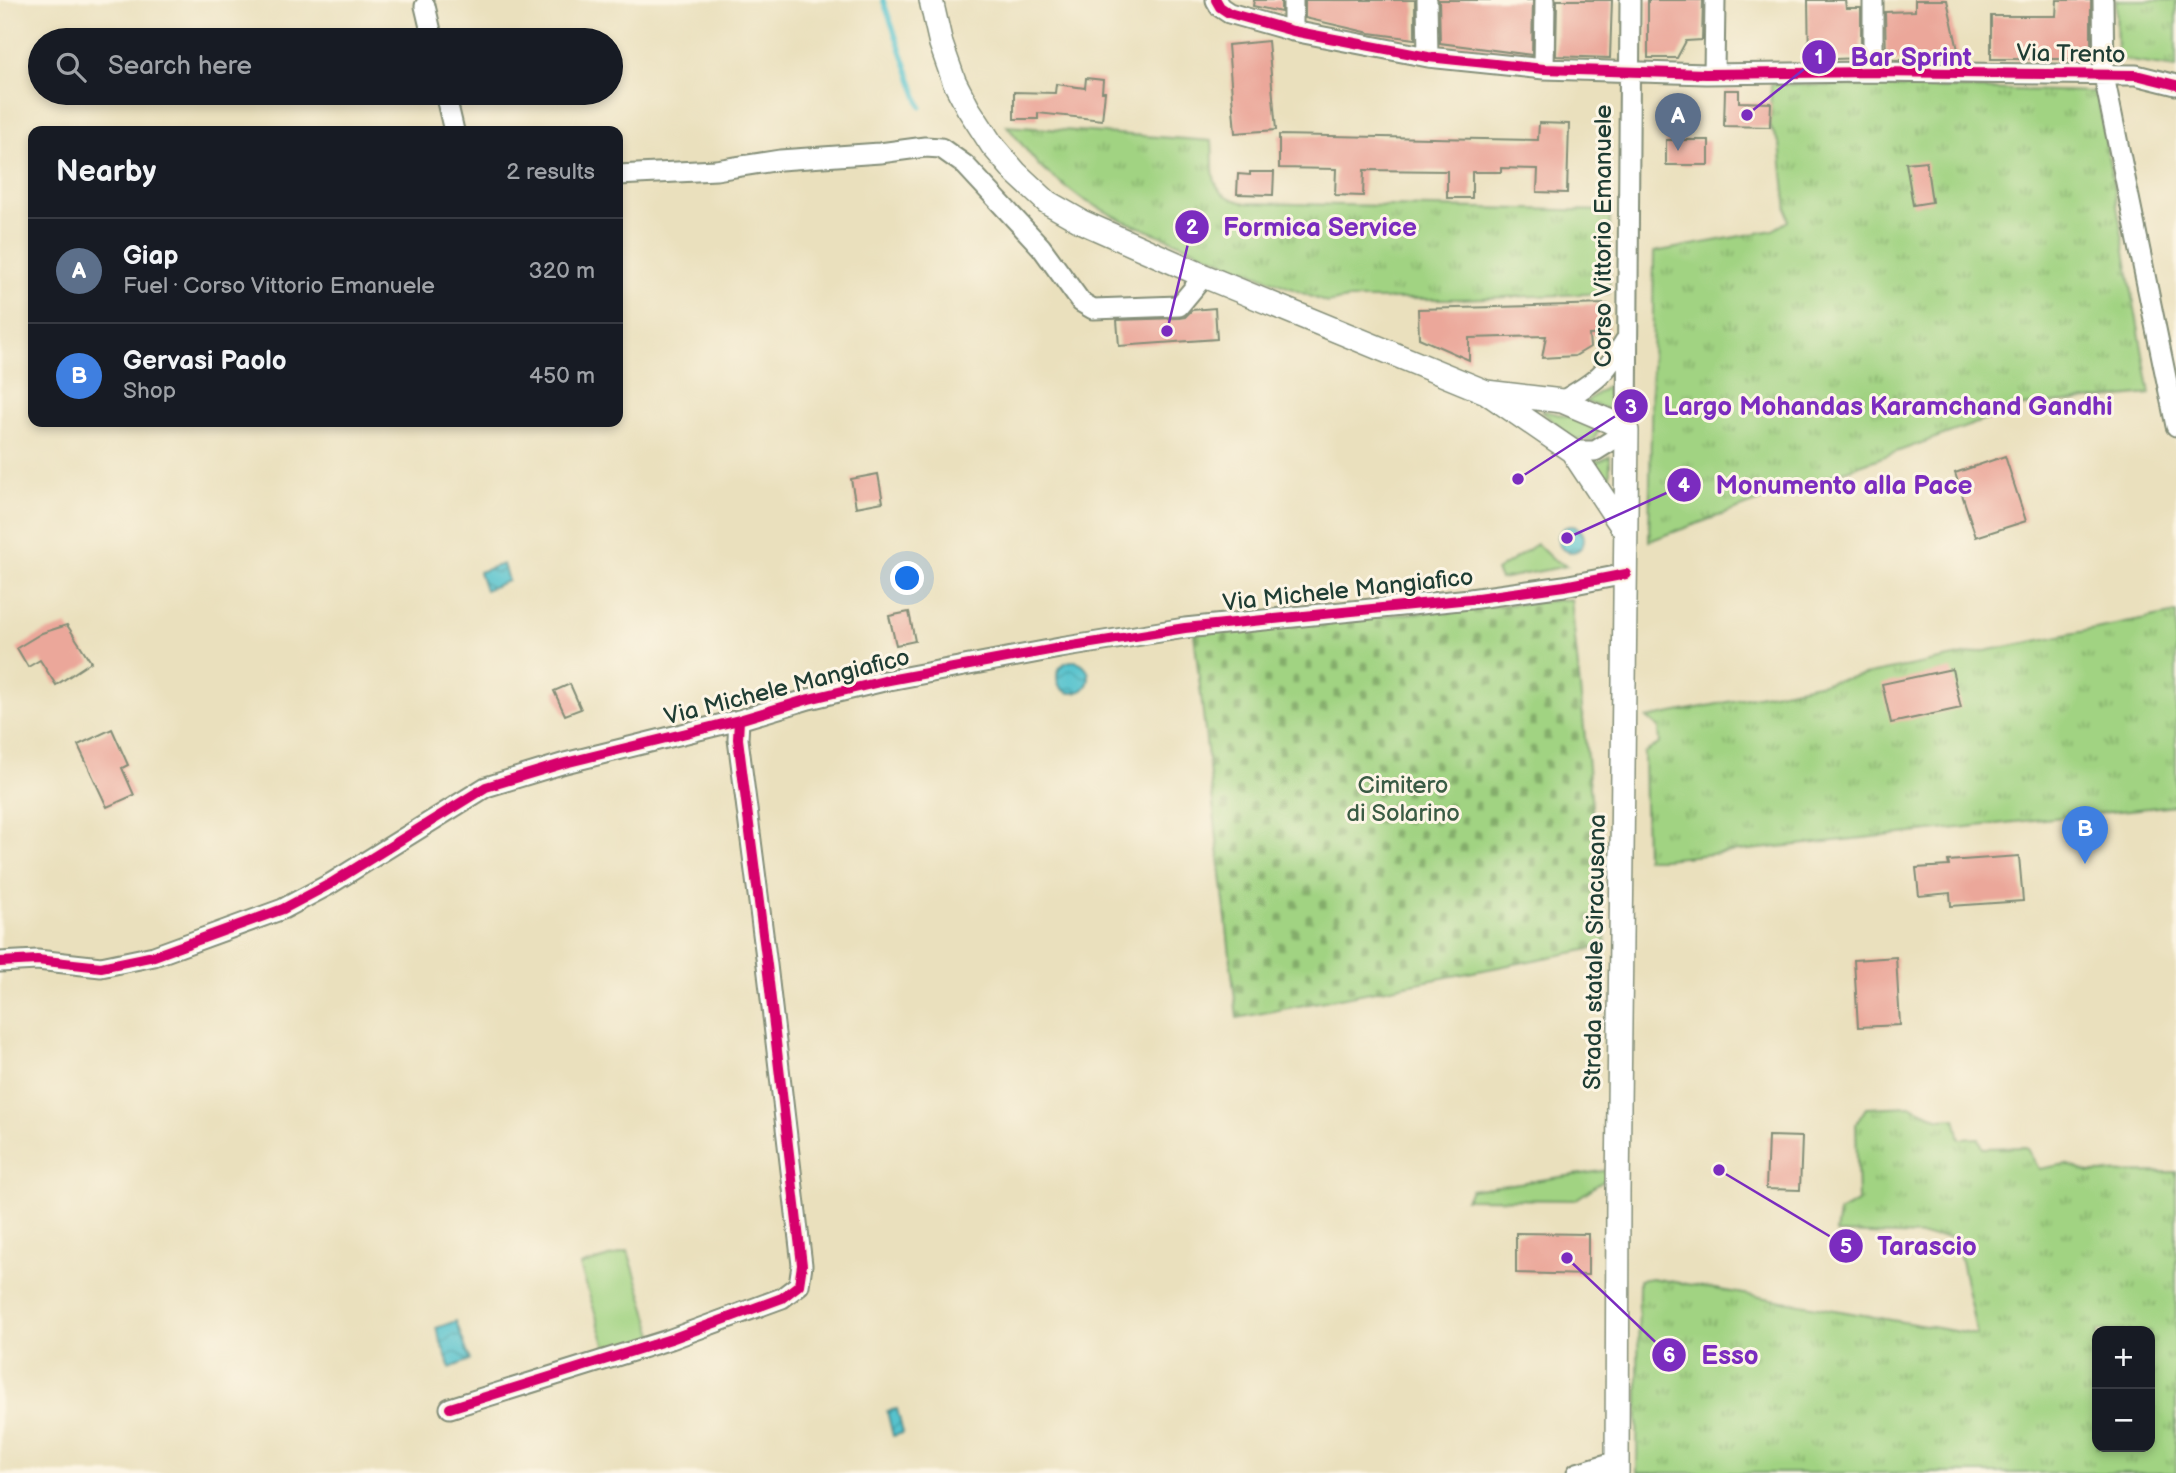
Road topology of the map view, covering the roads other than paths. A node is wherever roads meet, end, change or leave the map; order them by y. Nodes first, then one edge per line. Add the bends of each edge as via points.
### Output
1 (931, 0) edge
2 (1216, 0) edge
3 (1293, 0) edge
4 (1427, 0) edge
5 (1545, 0) edge
6 (1630, 0) edge
7 (1715, 0) edge
8 (1873, 0) edge
9 (2104, 0) edge
10 (425, 6) dead end
11 (430, 28) edge
12 (1293, 31) junction
13 (1427, 57) junction
14 (1544, 69) junction
15 (1629, 72) junction
16 (1874, 72) junction
17 (1714, 74) junction
18 (2104, 76) junction
19 (2176, 85) edge
20 (448, 105) edge
21 (453, 126) edge
22 (623, 175) edge
23 (1204, 276) junction
24 (1626, 340) junction
25 (1486, 393) junction
26 (1562, 401) junction
27 (2176, 426) edge
28 (1627, 431) junction
29 (1572, 451) junction
30 (1625, 531) junction
31 (1626, 573) junction
32 (739, 720) junction
33 (0, 962) edge
34 (450, 1408) dead end
35 (1617, 1467) edge
36 (1577, 1473) edge

1 - 23 main road via 941,44 963,99 1016,173 1047,202 1082,222
2 - 12 street, Via Trento via 1229,13
3 - 12 street
4 - 13 street
5 - 14 street
6 - 15 street, Corso Vittorio Emanuele
7 - 17 street
8 - 16 street
9 - 18 street
10 - 11 street
12 - 13 street, Via Trento
13 - 14 street, Via Trento
14 - 15 street, Via Trento
15 - 17 street, Via Trento
15 - 24 street, Corso Vittorio Emanuele
16 - 17 street, Via Trento
16 - 18 street, Via Trento
18 - 19 street, Via Trento via 2136,75
18 - 27 street
20 - 21 street
22 - 23 street via 941,148 965,165 1041,247 1081,302 1093,309 1179,306
23 - 25 main road
24 - 26 street via 1607,370
24 - 28 street, Corso Vittorio Emanuele
25 - 26 main road
25 - 29 main road
26 - 28 main road
28 - 29 street via 1595,451
28 - 30 main road, Strada statale Siracusana
29 - 30 main road
30 - 31 main road, Strada statale Siracusana
31 - 32 street, Via Michele Mangiafico via 1471,599 1185,628 1072,646 871,684
31 - 35 main road, Strada statale Siracusana
32 - 33 street, Via Michele Mangiafico via 486,787 283,909 154,956 101,967 37,960
32 - 34 street via 802,1265 799,1285 782,1298 671,1339
35 - 36 street

